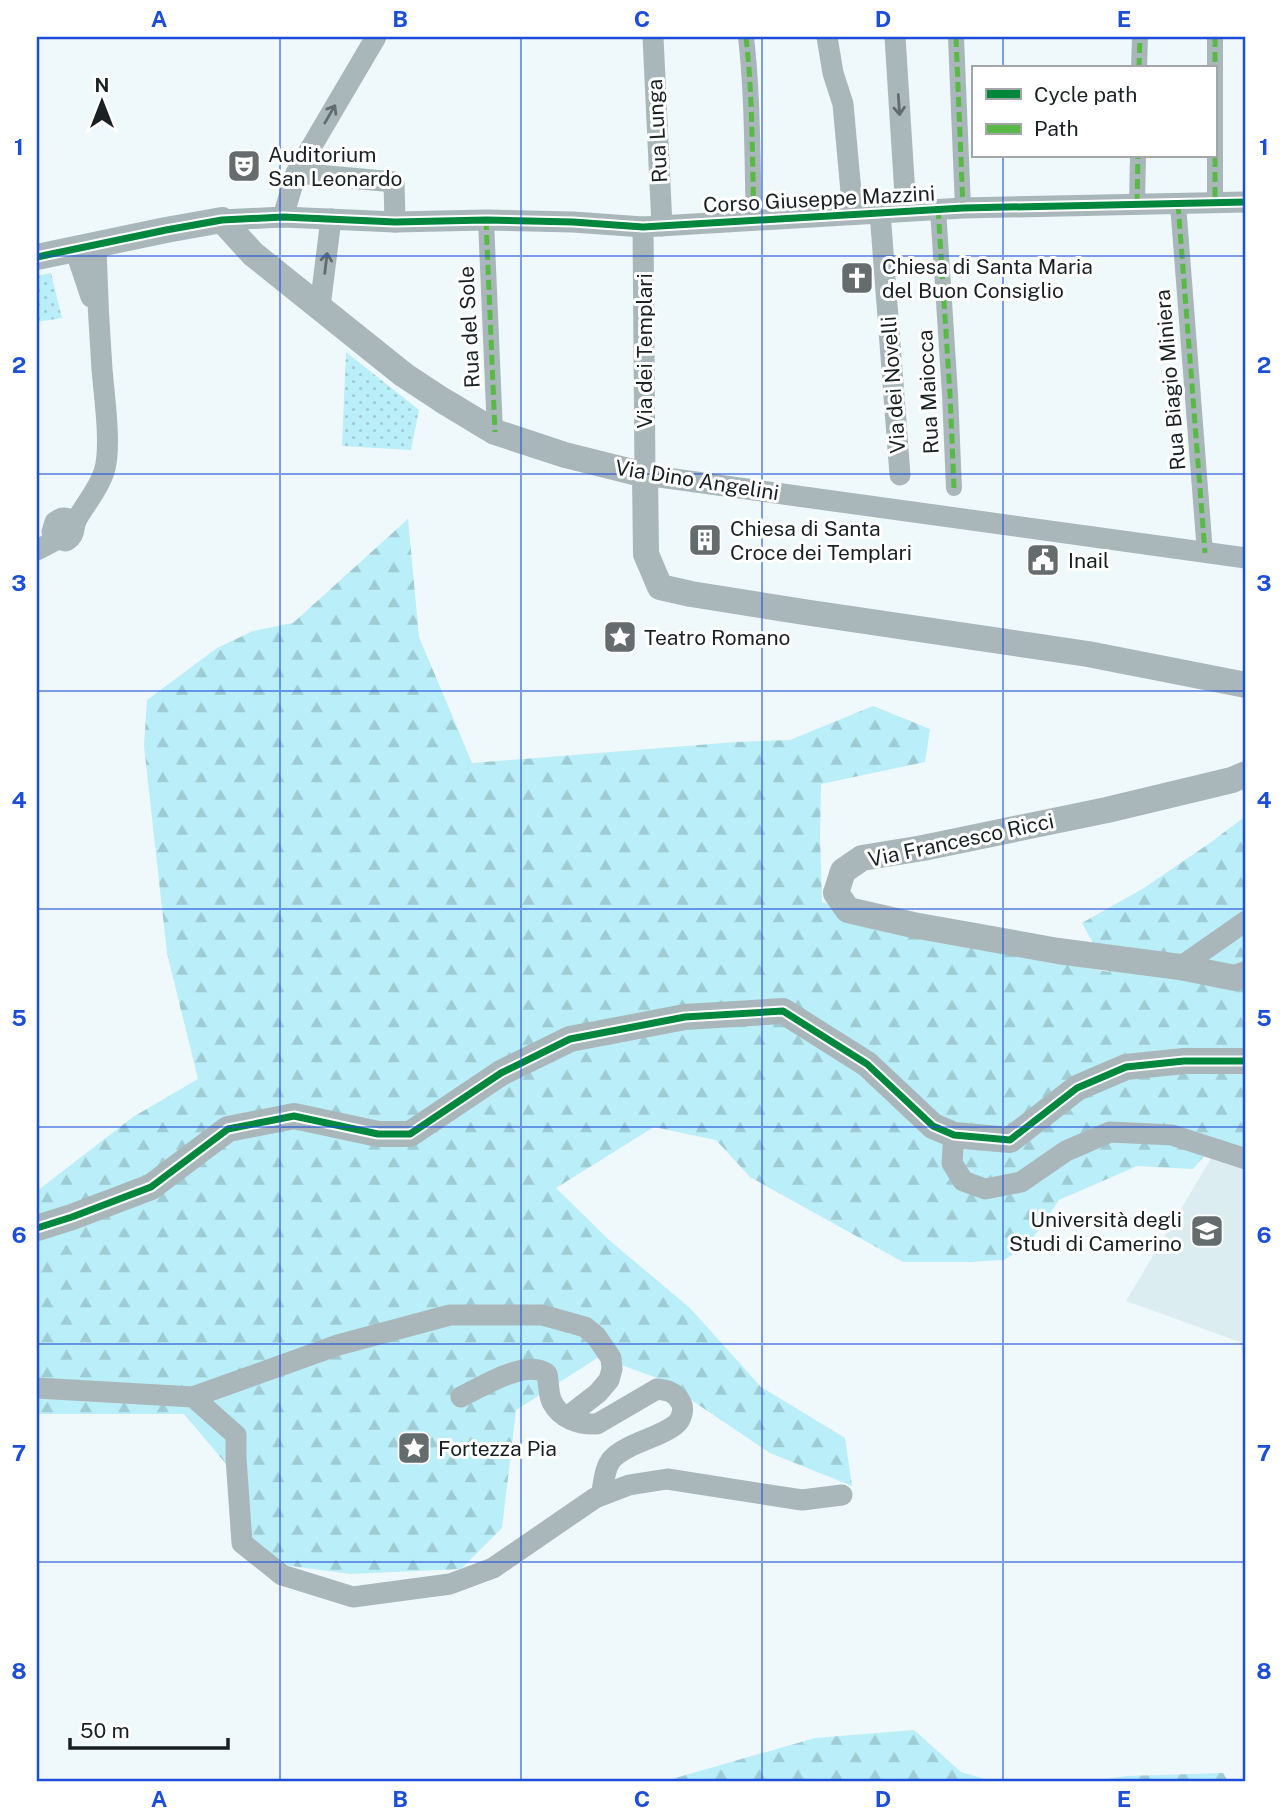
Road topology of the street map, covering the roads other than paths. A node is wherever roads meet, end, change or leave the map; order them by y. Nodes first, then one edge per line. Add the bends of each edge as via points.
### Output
1 (376, 37) edge
2 (653, 37) edge
3 (746, 37) edge
4 (827, 37) edge
5 (895, 37) edge
6 (956, 37) edge
7 (1140, 37) edge
8 (1216, 37) edge
9 (1139, 66) edge
10 (1138, 158) edge
11 (296, 173) junction
12 (1246, 202) edge
13 (1216, 203) junction
14 (1137, 204) junction
15 (1178, 204) junction
16 (963, 208) junction
17 (938, 209) junction
18 (906, 211) junction
19 (880, 212) junction
20 (853, 215) junction
21 (283, 217) junction
22 (331, 219) junction
23 (222, 220) junction
24 (486, 220) junction
25 (754, 220) junction
26 (395, 222) junction
27 (652, 226) junction
28 (85, 247) junction
29 (37, 257) edge
30 (320, 307) junction
31 (495, 432) junction
32 (645, 475) junction
33 (900, 475) dead end
34 (954, 488) dead end
35 (37, 550) edge
36 (1205, 553) junction
37 (1246, 558) edge
38 (1246, 685) edge
39 (1246, 774) edge
40 (1246, 921) edge
41 (1180, 967) junction
42 (1246, 974) edge
43 (1246, 1061) edge
44 (954, 1135) junction
45 (1246, 1158) edge
46 (37, 1228) edge
47 (37, 1388) edge
48 (461, 1396) dead end
49 (193, 1397) junction
50 (567, 1417) junction
51 (601, 1495) junction
52 (842, 1495) dead end

11 -> 1 street
2 - 27 street, Rua Lunga
3 - 25 street
4 - 20 street via 843,104
5 -> 18 street
6 - 16 street
7 - 9 street
8 - 13 street
10 - 14 street
11 - 21 street
11 - 26 street via 394,182
12 - 13 street, Corso Giuseppe Mazzini
13 - 15 street, Corso Giuseppe Mazzini
14 - 15 street, Corso Giuseppe Mazzini
14 - 16 street, Corso Giuseppe Mazzini
15 - 36 street, Rua Biagio Miniera
16 - 17 street, Corso Giuseppe Mazzini
17 - 18 street, Corso Giuseppe Mazzini
17 - 34 street, Rua Maiocca
18 - 19 street, Corso Giuseppe Mazzini
19 - 20 street, Corso Giuseppe Mazzini
19 - 33 street, Via dei Novelli
20 - 25 street, Corso Giuseppe Mazzini
21 - 22 street, Corso Giuseppe Mazzini
21 - 23 street, Corso Giuseppe Mazzini
22 - 26 street, Corso Giuseppe Mazzini
30 -> 22 street
23 - 28 street
23 - 30 street, Via Dino Angelini via 253,254
24 - 26 street, Corso Giuseppe Mazzini
24 - 27 street, Corso Giuseppe Mazzini
24 - 31 street, Rua del Sole
25 - 27 street, Corso Giuseppe Mazzini
27 - 32 street, Via dei Templari
28 - 29 street
28 - 35 street via 98,316 107,424 105,470 97,490 74,517 72,537
30 - 31 street, Via Dino Angelini via 404,375
31 - 32 street, Via Dino Angelini
32 - 36 street, Via Dino Angelini
32 - 38 street via 646,554 660,587 1088,654
36 - 37 street, Via Dino Angelini
39 - 41 street, Via Francesco Ricci via 1107,810 862,858 844,871 836,893 848,910 913,925
40 - 41 street
41 - 42 street via 1235,978
43 - 44 street via 1126,1067 1077,1088 1010,1140
44 - 45 street via 952,1163 963,1181 985,1189 1021,1182 1066,1151 1110,1132 1172,1135
44 - 46 street via 933,1126 867,1063 783,1011 685,1017 570,1039 501,1073 410,1134 378,1134 294,1116 228,1129 151,1187
47 - 49 street
48 - 50 street via 519,1371 541,1369 547,1374 553,1404
49 - 50 street via 338,1345 450,1315 542,1315 585,1327 611,1358 609,1380
49 - 51 street via 236,1435 242,1543 282,1575 353,1597 450,1584 493,1568
50 - 51 street via 573,1422 597,1424 657,1389 668,1390 683,1405 676,1424 611,1460
51 - 52 street via 667,1479 802,1500

